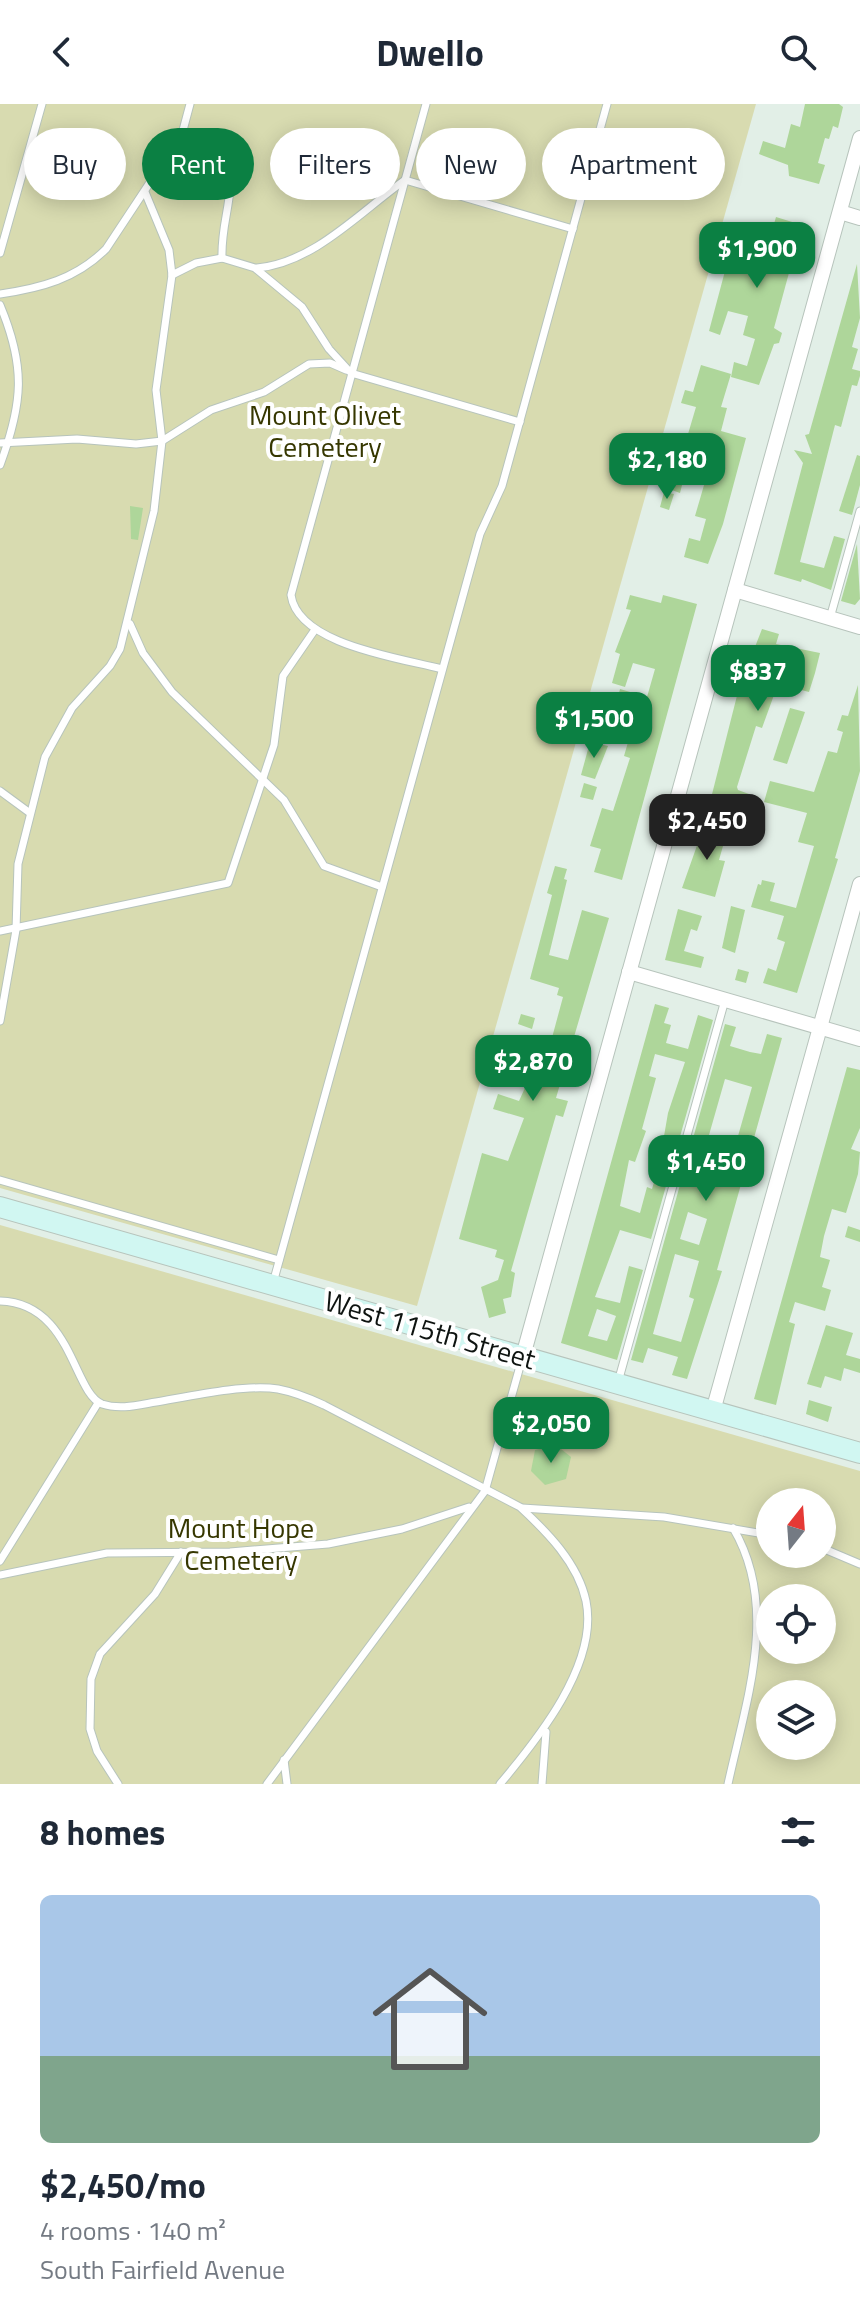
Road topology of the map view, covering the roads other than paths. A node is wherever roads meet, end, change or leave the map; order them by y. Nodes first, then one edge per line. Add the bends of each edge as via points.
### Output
1 (42, 104) edge
2 (190, 104) edge
3 (426, 104) edge
4 (607, 104) edge
5 (184, 128) edge
6 (860, 138) edge
7 (405, 180) junction
8 (142, 197) edge
9 (148, 200) edge
10 (231, 200) edge
11 (840, 212) junction
12 (860, 218) edge
13 (573, 229) junction
14 (0, 253) edge
15 (222, 258) junction
16 (255, 268) junction
17 (172, 275) junction
18 (0, 294) edge
19 (0, 305) edge
20 (351, 373) junction
21 (520, 422) junction
22 (162, 441) junction
23 (4, 443) edge
24 (0, 465) edge
25 (860, 511) edge
26 (735, 590) junction
27 (830, 618) junction
28 (129, 622) junction
29 (860, 627) edge
30 (314, 631) junction
31 (442, 669) junction
32 (262, 779) junction
33 (0, 791) edge
34 (30, 813) junction
35 (860, 884) edge
36 (382, 887) junction
37 (16, 930) junction
38 (0, 931) edge
39 (629, 972) junction
40 (725, 1000) junction
41 (0, 1021) edge
42 (820, 1027) junction
43 (860, 1039) edge
44 (0, 1180) edge
45 (0, 1207) edge
46 (279, 1260) junction
47 (272, 1285) junction
48 (0, 1301) edge
49 (523, 1356) junction
50 (618, 1384) junction
51 (98, 1403) junction
52 (713, 1411) junction
53 (860, 1453) edge
54 (485, 1491) junction
55 (471, 1506) junction
56 (520, 1507) junction
57 (733, 1528) junction
58 (756, 1532) edge
59 (181, 1552) junction
60 (836, 1554) edge
61 (0, 1561) edge
62 (860, 1564) edge
63 (0, 1575) edge
64 (546, 1729) junction
65 (284, 1760) junction
66 (118, 1784) edge
67 (267, 1784) edge
68 (287, 1784) edge
69 (500, 1784) edge
70 (542, 1784) edge
71 (728, 1784) edge

1 - 14 lane
2 - 5 lane
3 - 7 lane
4 - 13 lane
6 - 11 street
7 - 13 lane
7 - 16 lane via 329,237 286,262
7 - 20 lane
8 - 18 lane via 91,264 58,281
9 - 17 lane via 169,250
10 - 15 lane
11 - 12 street
11 - 26 street
13 - 21 lane
15 - 16 lane
15 - 17 lane
16 - 20 lane via 302,307
17 - 22 lane via 156,390
19 - 23 lane via 19,369 18,414
20 - 21 lane
20 - 22 lane via 330,363 309,364 264,392 211,410
20 - 30 lane via 292,587 292,603
21 - 31 lane via 502,486 480,534
22 - 23 lane
22 - 28 lane via 154,511
23 - 24 lane
25 - 27 lane
26 - 27 street
26 - 39 street
27 - 29 street
28 - 32 lane via 143,653 172,692
28 - 34 lane via 110,666 72,708 51,742
30 - 31 lane
30 - 32 lane via 283,676 278,729
31 - 36 lane
32 - 36 lane via 284,800 324,866
32 - 37 lane via 228,883
33 - 34 lane
34 - 37 lane via 18,864
35 - 42 street
36 - 46 lane
37 - 38 lane
37 - 41 lane
39 - 40 street
39 - 49 street
40 - 42 street
40 - 50 lane
42 - 43 street
42 - 52 street
44 - 46 lane
45 - 47 street, West 115th Street
46 - 47 lane
47 - 49 street, West 115th Street
48 - 51 lane via 24,1307 54,1329
49 - 50 street, West 115th Street
49 - 54 lane
50 - 52 street, West 115th Street
51 - 54 lane via 129,1407 260,1388 291,1391
51 - 61 lane
52 - 53 street, West 115th Street
54 - 55 lane
54 - 56 lane
55 - 59 lane via 402,1529 328,1544
55 - 65 lane
56 - 57 lane via 664,1517
56 - 64 lane via 563,1553 586,1601 587,1621 576,1666
57 - 58 lane
57 - 71 lane via 752,1567 758,1626
59 - 63 lane via 76,1557
59 - 66 lane via 155,1594 100,1654 91,1679 90,1729
60 - 62 lane
64 - 69 lane
64 - 70 lane
65 - 67 lane
65 - 68 lane

